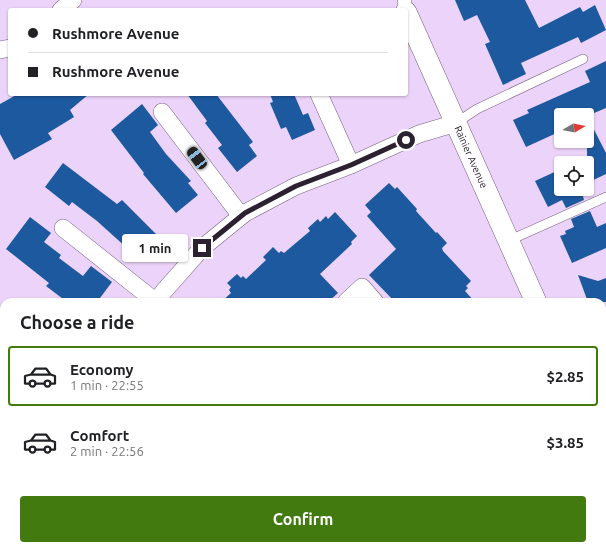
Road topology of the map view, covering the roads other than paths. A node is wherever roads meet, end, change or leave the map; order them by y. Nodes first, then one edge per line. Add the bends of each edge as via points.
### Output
1 (73, 0) edge
2 (64, 8) edge
3 (408, 14) edge
4 (583, 58) dead end
5 (320, 96) edge
6 (162, 112) dead end
7 (456, 123) junction
8 (351, 165) junction
9 (606, 197) edge
10 (241, 216) junction
11 (63, 228) dead end
12 (508, 241) junction
13 (151, 298) edge
14 (159, 298) edge
15 (350, 298) edge
16 (372, 298) edge
17 (534, 298) edge

1 - 2 street
3 - 7 street, Rainier Avenue
4 - 7 lane via 483,106
5 - 8 street
6 - 10 street
7 - 8 street via 419,134
7 - 12 street, Rainier Avenue
8 - 10 street via 296,186
9 - 12 lane
10 - 14 street via 202,248
11 - 13 street
12 - 17 street, Rainier Avenue
15 - 16 street via 362,287

